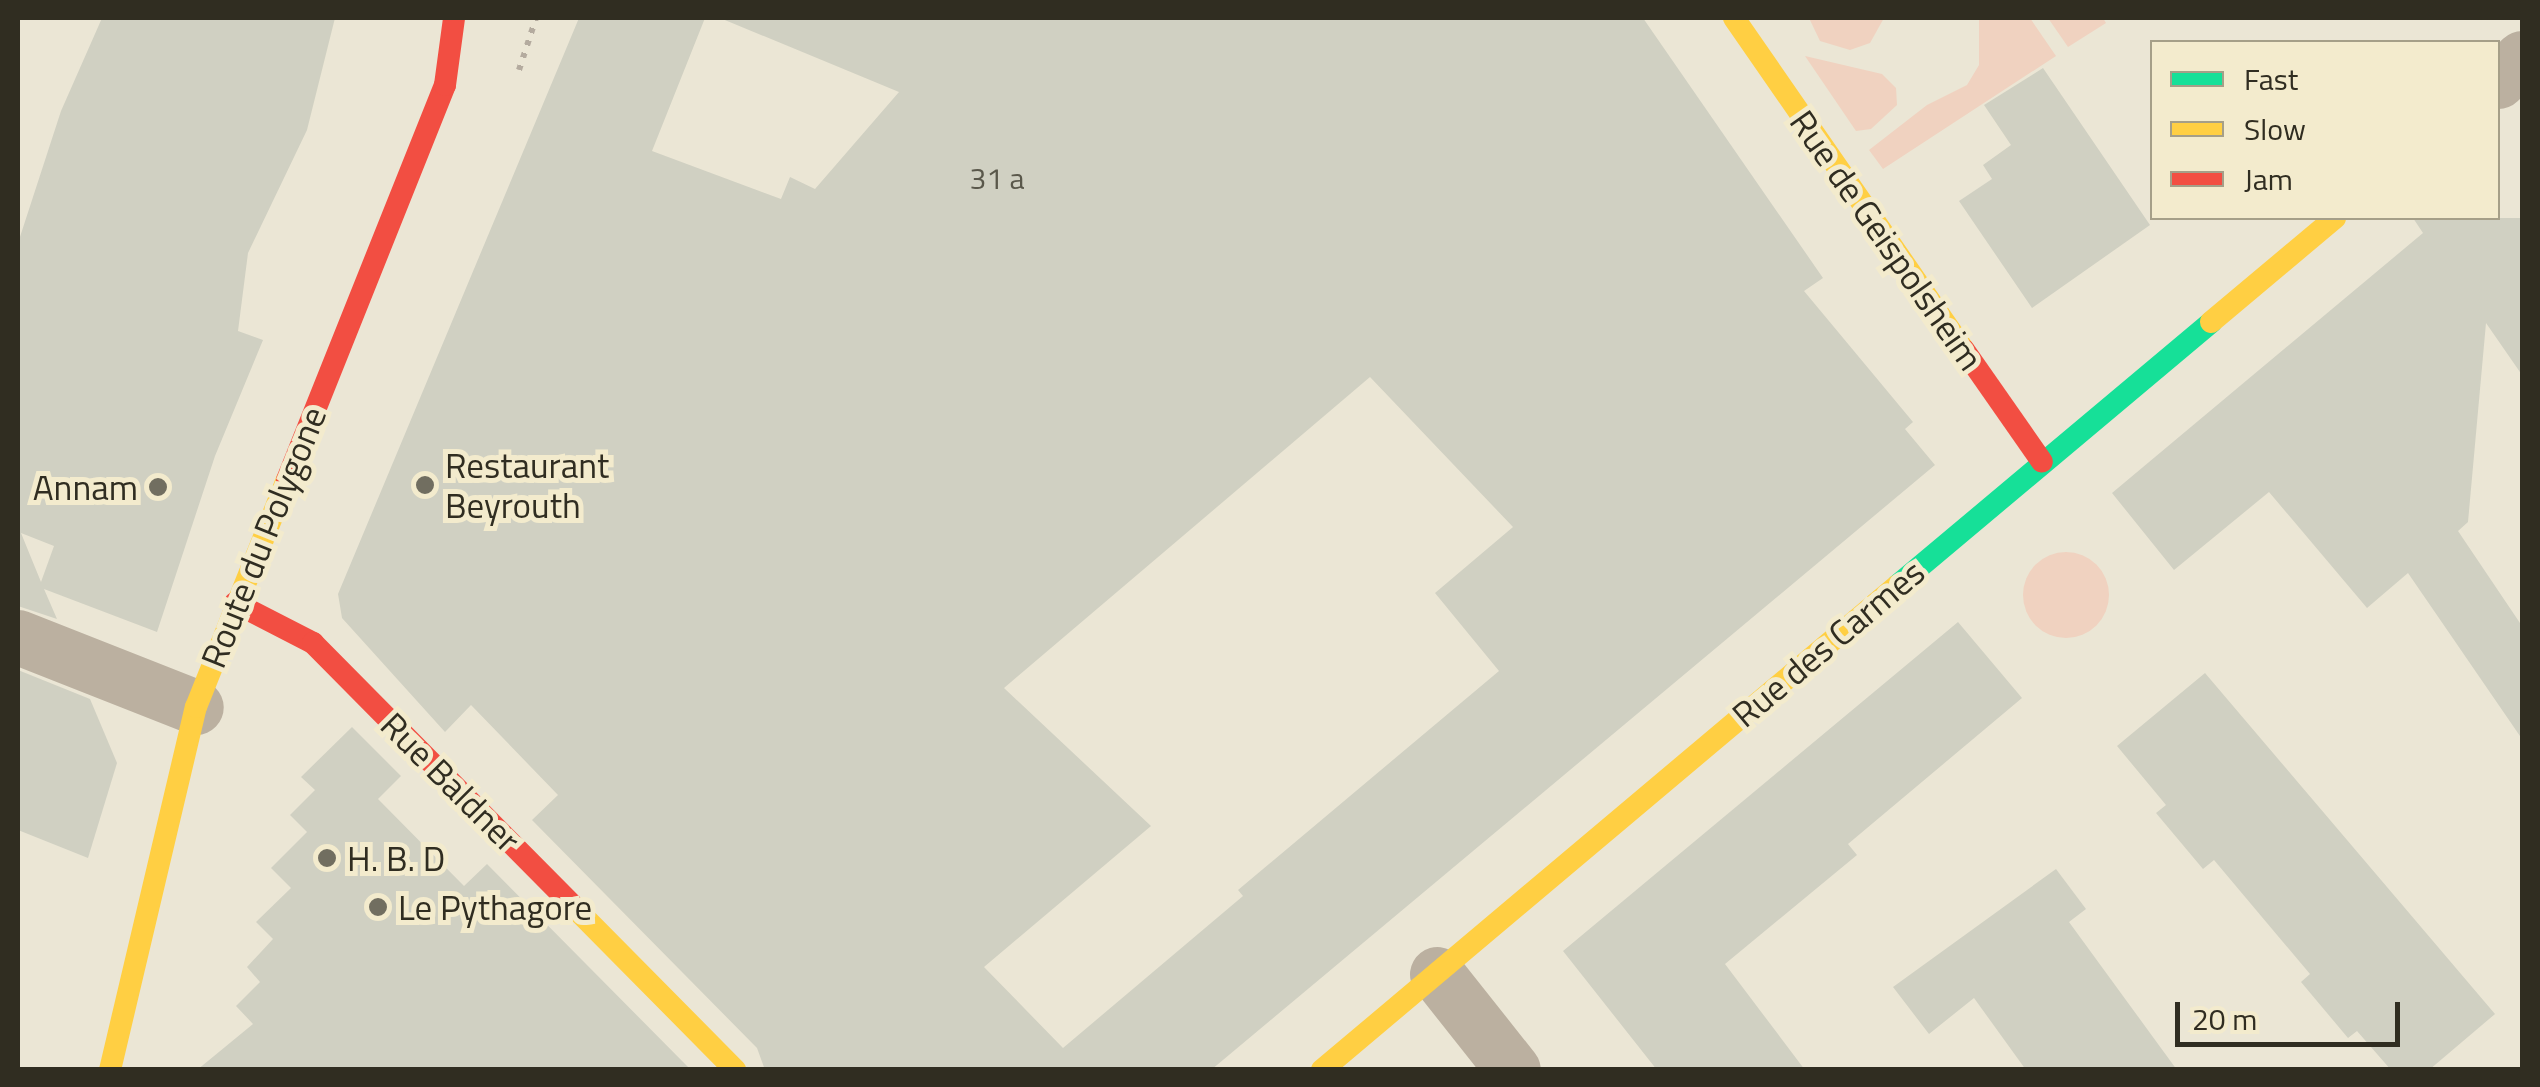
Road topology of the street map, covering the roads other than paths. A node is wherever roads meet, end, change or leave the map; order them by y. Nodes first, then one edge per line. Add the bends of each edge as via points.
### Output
1 (454, 18) edge
2 (1734, 18) edge
3 (2522, 58) edge
4 (2500, 79) edge
5 (2333, 220) edge
6 (2042, 462) junction
7 (234, 603) junction
8 (18, 637) edge
9 (196, 706) junction
10 (1437, 974) junction
11 (110, 1070) edge
12 (735, 1070) edge
13 (1322, 1070) edge
14 (1512, 1070) edge

1 - 7 street, Route du Polygone via 445,85
2 - 6 street, Rue de Geispolsheim
3 - 4 street
5 - 6 street, Rue des Carmes
6 - 10 street, Rue des Carmes
7 - 9 street, Route du Polygone
7 - 12 street, Rue Baldner via 312,643
8 - 9 street
9 - 11 street, Route du Polygone
10 - 13 street, Rue des Carmes
10 - 14 street

